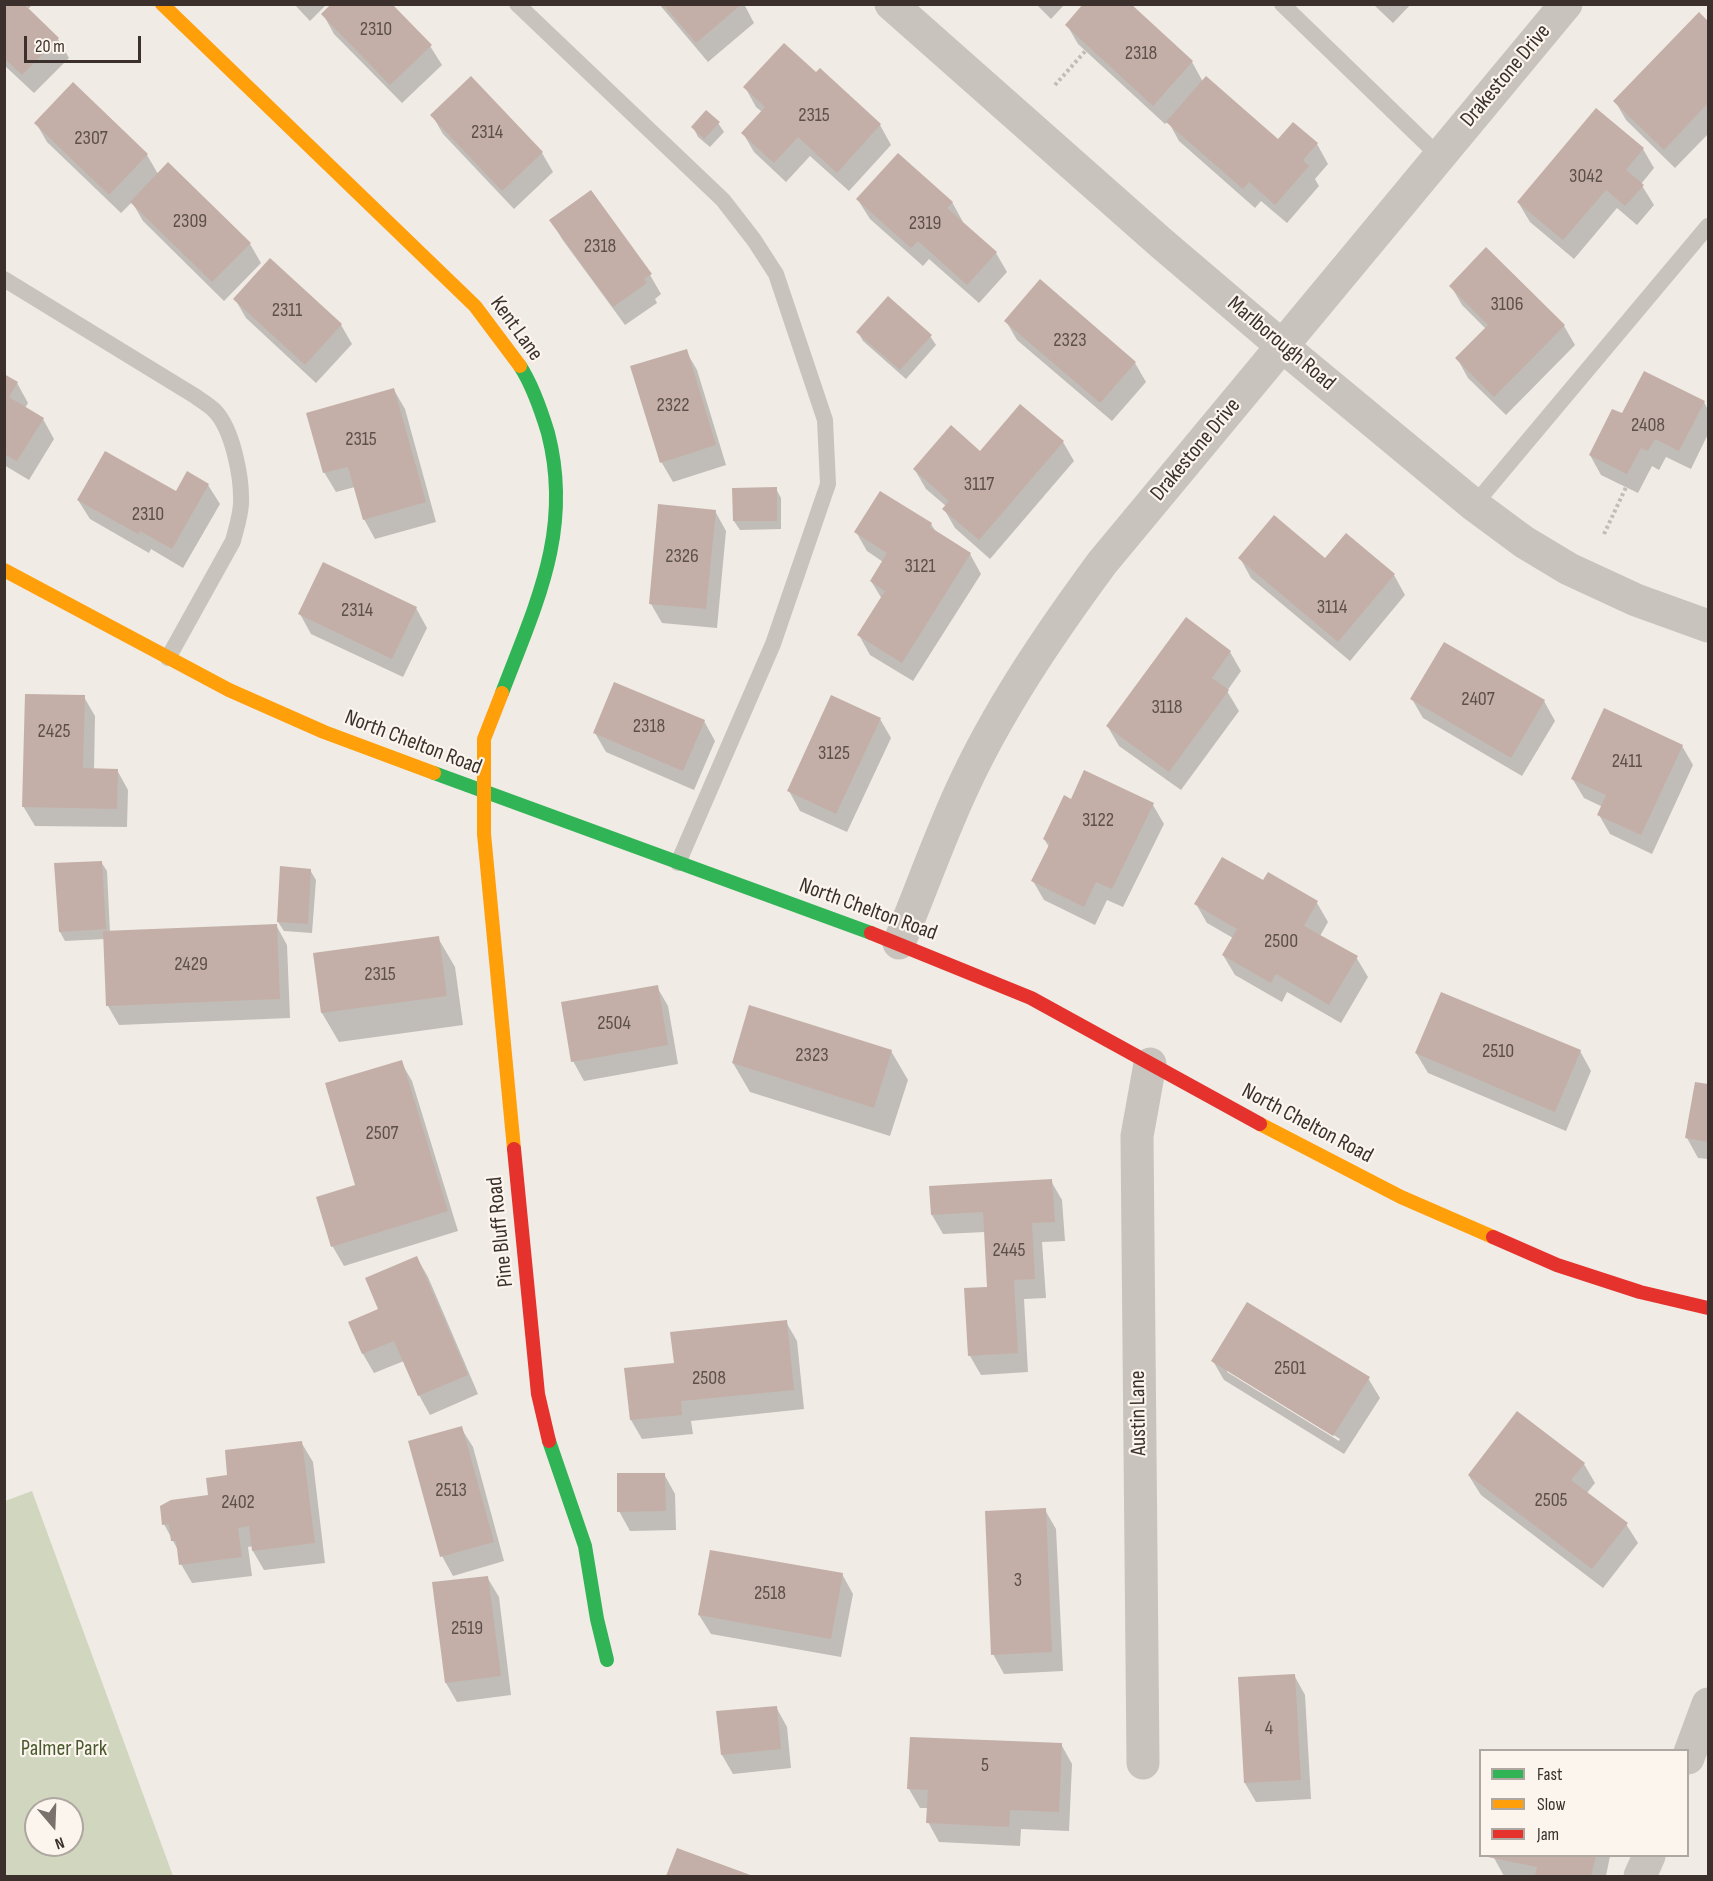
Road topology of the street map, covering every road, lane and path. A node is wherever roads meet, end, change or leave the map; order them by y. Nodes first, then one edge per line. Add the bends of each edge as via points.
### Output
1 (162, 4) edge
2 (517, 4) edge
3 (891, 4) edge
4 (1282, 4) edge
5 (1566, 4) edge
6 (1089, 47) dead end
7 (1055, 85) dead end
8 (1439, 156) junction
9 (1708, 226) edge
10 (4, 279) edge
11 (1282, 346) junction
12 (1644, 449) dead end
13 (1474, 505) junction
14 (1604, 534) dead end
15 (4, 570) edge
16 (1708, 626) edge
17 (168, 658) junction
18 (484, 792) junction
19 (678, 863) junction
20 (899, 944) junction
21 (1150, 1064) junction
22 (1708, 1308) edge
23 (607, 1660) dead end
24 (1708, 1704) edge
25 (1689, 1755) edge
26 (1143, 1763) dead end
27 (1649, 1857) edge
28 (1640, 1876) edge

1 - 18 street, Kent Lane via 475,306 525,374 542,412 552,450 557,495 554,540 540,592 484,739
2 - 19 lane via 723,200 754,240 776,274 825,420 828,484 773,644
3 - 11 street, Marlborough Road
4 - 8 lane
5 - 8 street, Drakestone Drive
6 - 7 path
8 - 11 street, Drakestone Drive
9 - 13 lane
10 - 17 lane via 195,396 224,423 239,475 238,523 232,542
11 - 13 street, Marlborough Road
11 - 20 street, Drakestone Drive via 1102,563 1040,650 1004,708 961,791
12 - 14 path
13 - 16 street, Marlborough Road via 1569,569 1645,604
15 - 17 street, North Chelton Road
17 - 18 street, North Chelton Road via 324,732
18 - 19 street, North Chelton Road
18 - 23 street, Pine Bluff Road via 484,834 538,1394 552,1454 585,1546
19 - 20 street, North Chelton Road
20 - 21 street, North Chelton Road via 1031,998
21 - 22 street, North Chelton Road via 1401,1197 1557,1265 1640,1292
21 - 26 street, Austin Lane via 1137,1136
24 - 25 street
27 - 28 street

